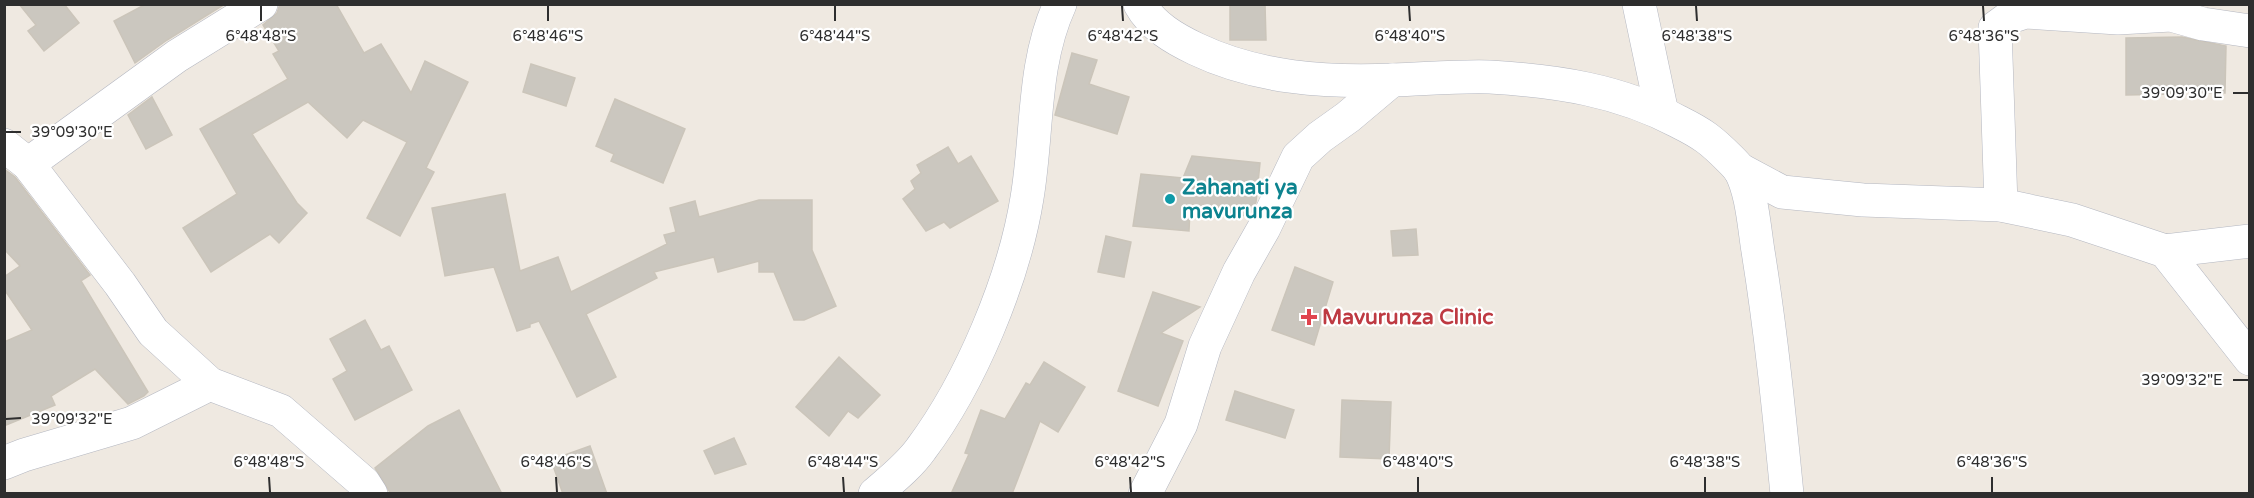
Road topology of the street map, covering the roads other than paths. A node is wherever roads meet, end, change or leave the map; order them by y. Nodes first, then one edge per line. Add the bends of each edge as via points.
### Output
1 (261, 4) edge
2 (1060, 4) edge
3 (1140, 4) edge
4 (1639, 4) edge
5 (2250, 31) edge
6 (1392, 80) junction
7 (1662, 112) junction
8 (16, 155) edge
9 (1739, 169) junction
10 (2001, 205) junction
11 (2250, 241) edge
12 (2166, 252) junction
13 (2250, 359) edge
14 (210, 384) junction
15 (4, 463) edge
16 (371, 494) edge
17 (875, 494) edge
18 (1145, 494) edge
19 (1787, 494) edge

1 - 8 street
2 - 17 street via 1044,53 1027,198 1006,280 978,348 944,414 912,459
3 - 6 street via 1162,29 1183,43 1242,67 1314,79
4 - 7 street
5 - 10 street via 2171,15 2118,18 2025,12 2010,17 1995,28
6 - 7 street via 1459,77 1560,83 1615,94
6 - 18 street via 1298,157 1205,346 1180,424
7 - 9 street via 1708,136
8 - 14 street via 120,284 153,332
9 - 10 street via 1782,192 1810,196
9 - 19 street via 1750,201 1769,317
10 - 12 street via 2072,220
11 - 12 street
12 - 13 street
14 - 15 street via 132,423
14 - 16 street via 281,411 364,483

